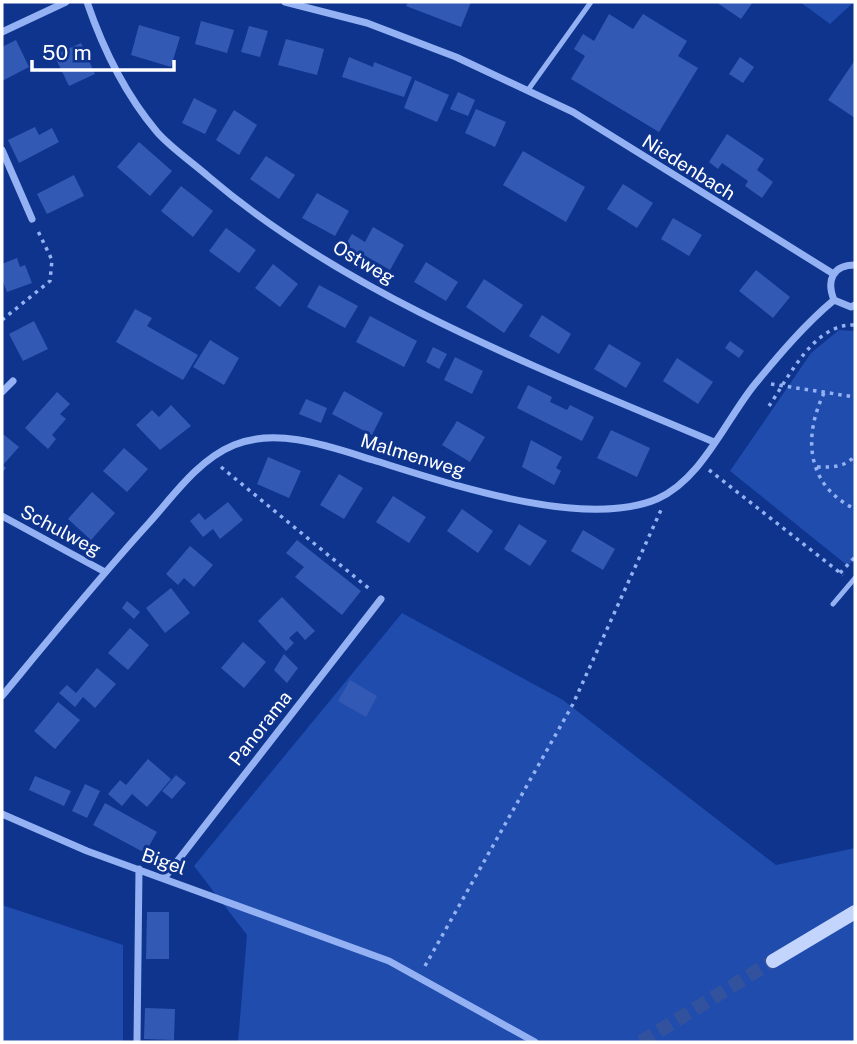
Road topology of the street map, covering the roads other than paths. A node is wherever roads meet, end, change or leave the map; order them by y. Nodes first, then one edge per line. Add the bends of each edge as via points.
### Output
1 (65, 2) edge
2 (87, 2) edge
3 (285, 2) edge
4 (591, 2) edge
5 (2, 32) edge
6 (528, 90) junction
7 (2, 150) edge
8 (32, 219) road end
9 (855, 265) edge
10 (832, 273) junction
11 (834, 300) junction
12 (855, 305) edge
13 (13, 381) dead end
14 (2, 392) edge
15 (714, 442) junction
16 (2, 516) edge
17 (105, 572) junction
18 (853, 580) edge
19 (381, 599) road end
20 (833, 604) dead end
21 (2, 696) edge
22 (2, 814) edge
23 (139, 869) junction
24 (165, 877) junction
25 (855, 912) edge
26 (773, 961) tunnel mouth
27 (136, 1042) edge
28 (535, 1042) edge

1 - 5 street
2 - 15 street, Ostweg via 114,70 158,133 253,214 370,286 541,369
3 - 6 street, Niedenbach via 367,23
4 - 6 lane
6 - 10 street, Niedenbach via 573,111
7 - 8 street
9 - 10 street via 844,265
10 - 11 street via 829,287
11 - 12 street
11 - 15 street, Malmenweg via 754,385
13 - 14 street
15 - 17 street, Malmenweg via 679,488 654,500 616,508 534,503 300,440 234,445 196,469
16 - 17 street, Schulweg
17 - 21 street, Malmenweg
18 - 20 lane
19 - 24 street, Panorama
22 - 23 street, Bigel
23 - 24 street, Bigel
23 - 27 street
24 - 28 street, Bigel via 389,961
25 - 26 street

